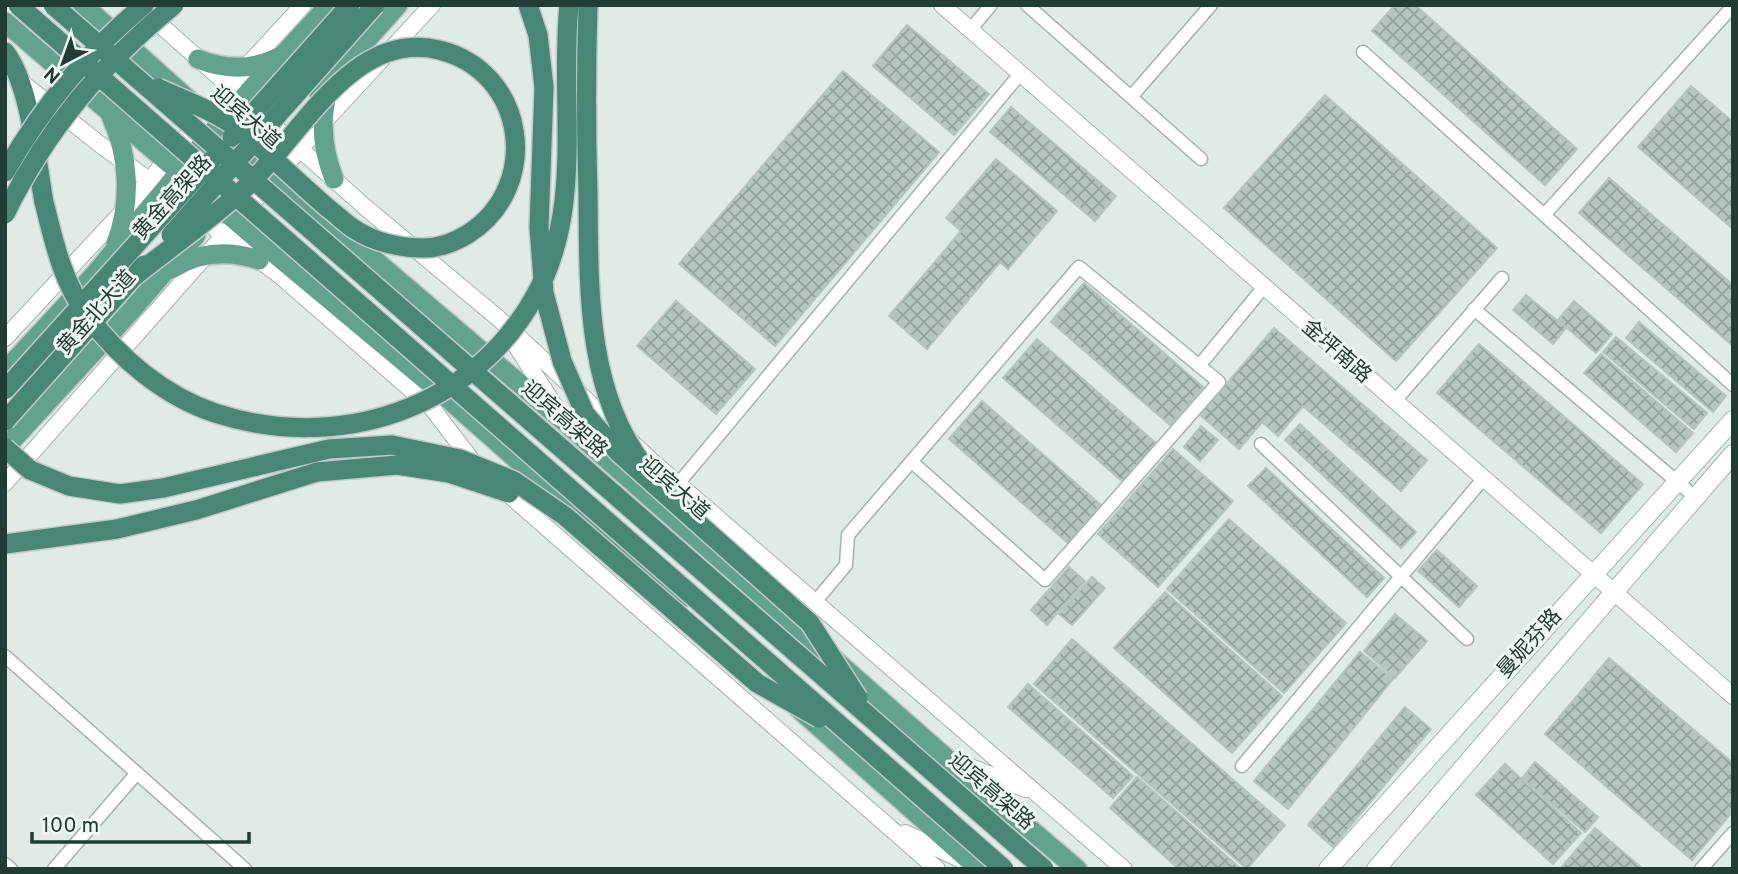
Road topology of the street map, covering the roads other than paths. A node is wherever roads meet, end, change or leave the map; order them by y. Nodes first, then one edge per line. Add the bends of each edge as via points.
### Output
1 (19, 5) edge
2 (53, 5) edge
3 (83, 5) edge
4 (142, 5) edge
5 (174, 5) edge
6 (328, 5) edge
7 (350, 5) edge
8 (375, 5) edge
9 (398, 5) edge
10 (432, 5) edge
11 (528, 5) edge
12 (569, 5) edge
13 (588, 5) edge
14 (942, 5) edge
15 (991, 5) edge
16 (1027, 5) edge
17 (1210, 5) edge
18 (301, 6) edge
19 (1733, 6) edge
20 (5, 22) edge
21 (306, 29) junction
22 (970, 30) junction
23 (5, 52) edge
24 (1363, 52) dead end
25 (282, 54) junction
26 (198, 59) junction
27 (246, 67) junction
28 (5, 68) edge
29 (1020, 74) junction
30 (334, 76) junction
31 (135, 77) junction
32 (236, 93) junction
33 (1131, 97) junction
34 (110, 111) junction
35 (211, 120) junction
36 (323, 124) junction
37 (282, 133) junction
38 (300, 150) junction
39 (1201, 159) dead end
40 (258, 160) junction
41 (126, 163) junction
42 (173, 165) junction
43 (5, 172) edge
44 (277, 176) junction
45 (334, 179) junction
46 (156, 185) junction
47 (126, 208) junction
48 (5, 214) edge
49 (213, 214) junction
50 (1545, 214) junction
51 (230, 228) junction
52 (112, 253) junction
53 (206, 255) junction
54 (259, 260) junction
55 (136, 275) junction
56 (1502, 278) dead end
57 (155, 283) junction
58 (1263, 288) junction
59 (1474, 309) junction
60 (498, 318) junction
61 (5, 338) edge
62 (1199, 366) junction
63 (5, 371) edge
64 (1733, 385) edge
65 (5, 390) edge
66 (1394, 402) junction
67 (1733, 420) edge
68 (5, 421) edge
69 (567, 425) junction
70 (1261, 444) dead end
71 (5, 448) edge
72 (1733, 454) edge
73 (912, 462) junction
74 (1483, 479) junction
75 (1677, 482) junction
76 (5, 483) edge
77 (673, 490) junction
78 (1695, 497) junction
79 (565, 516) junction
80 (5, 544) edge
81 (1593, 575) junction
82 (1401, 577) junction
83 (1613, 592) junction
84 (815, 602) junction
85 (1467, 639) dead end
86 (5, 656) edge
87 (1733, 696) edge
88 (870, 717) junction
89 (853, 736) junction
90 (945, 757) junction
91 (1242, 766) dead end
92 (137, 773) junction
93 (1038, 794) junction
94 (887, 825) junction
95 (1733, 833) edge
96 (5, 864) edge
97 (978, 868) edge
98 (11, 869) edge
99 (54, 869) edge
100 (245, 869) edge
101 (937, 869) edge
102 (1004, 869) edge
103 (1044, 869) edge
104 (1077, 869) edge
105 (1124, 869) edge
106 (1328, 869) edge
107 (1376, 869) edge
108 (1701, 869) edge

1 - 89 highway, bridge
2 - 31 highway, 迎宾高架路, bridge
3 - 35 main road, 迎宾大道
4 - 26 street, 迎宾大道
4 - 43 highway, bridge via 59,91
5 - 48 highway, bridge via 114,58 77,100 40,151
6 - 21 main road, 黄金北大道
7 - 65 highway, 黄金高架路, bridge
8 - 55 highway, 黄金高架路, bridge
9 - 30 main road, 黄金北大道
10 - 36 street
11 - 77 highway, bridge via 538,35 544,87 539,227 544,293 562,361 585,414 619,453
12 - 23 highway, bridge via 566,197 554,253 537,293 497,350 466,378 403,411 354,425 260,424 215,413 174,395 112,345 86,314 60,262 26,102
13 - 77 highway, bridge via 587,153 594,336 613,408 633,452
14 - 22 street, 金坪南路
15 - 22 street
16 - 33 street
17 - 33 street
18 - 21 street
18 - 27 street
19 - 50 street
20 - 34 main road
21 - 25 main road, 黄金北大道
22 - 29 street, 金坪南路
24 - 50 street
25 - 27 main road
25 - 32 main road, 黄金北大道
26 - 27 main road
26 - 32 street, 迎宾大道
27 - 32 street
28 - 41 street
29 - 58 street, 金坪南路
29 - 77 street
30 - 36 main road
30 - 37 main road, 黄金北大道
31 - 55 highway, bridge via 232,124 262,150 272,158 317,199 354,229 389,244 426,248 454,243 483,224 503,197 515,167 517,135 509,107 492,82 469,62 439,49 403,48 367,60 342,79 315,110 280,149 271,159 253,179 245,188
31 - 88 highway, 迎宾高架路, bridge
32 - 35 main road, 黄金北大道
32 - 37 street, 迎宾大道
33 - 39 street
34 - 41 main road
34 - 42 main road
35 - 40 main road, 迎宾大道
35 - 42 main road, 黄金北大道
36 - 38 street
36 - 45 main road via 325,152
37 - 38 street, 迎宾大道
37 - 40 main road, 黄金北大道
38 - 44 street
38 - 45 street, 迎宾大道
40 - 44 main road, 迎宾大道
40 - 49 main road, 黄金北大道
41 - 46 street
41 - 47 main road
42 - 46 main road, 黄金北大道
42 - 49 main road
44 - 51 street
44 - 69 main road, 迎宾大道
45 - 60 street, 迎宾大道
46 - 47 street
46 - 49 street
46 - 52 main road, 黄金北大道
47 - 52 main road
47 - 61 street
49 - 51 main road
49 - 57 main road, 黄金北大道
50 - 64 street
51 - 53 street
51 - 54 street
51 - 97 main road via 446,397
52 - 63 main road, 黄金北大道
53 - 54 main road via 237,254
53 - 57 main road via 175,267
53 - 76 street
54 - 94 street via 430,407 478,468
55 - 68 highway, 黄金高架路, bridge
56 - 59 street
57 - 71 main road, 黄金北大道
58 - 62 street
58 - 66 street, 金坪南路
59 - 66 street
59 - 75 street
60 - 69 street
60 - 77 street, 迎宾大道
62 - 73 street via 1079,267
62 - 73 street via 1219,382 1045,580
66 - 74 street, 金坪南路
67 - 75 main road, 曼妮芬路
69 - 90 main road, 迎宾大道
70 - 82 street
71 - 79 highway, bridge via 30,470 49,478 120,494 329,449 392,445 460,459 514,481
72 - 78 main road, 曼妮芬路
73 - 84 street via 848,535 846,565
74 - 81 street, 金坪南路
74 - 82 street
75 - 78 street
75 - 81 main road, 曼妮芬路
77 - 84 street, 迎宾大道
77 - 88 highway, bridge via 810,623
78 - 83 main road, 曼妮芬路
79 - 80 highway, bridge via 489,485 397,465 317,472 130,526
79 - 89 highway, bridge via 757,683
81 - 83 street, 金坪南路
81 - 106 main road, 曼妮芬路
82 - 85 street
82 - 91 street
83 - 87 street, 金坪南路
83 - 107 main road, 曼妮芬路
84 - 93 street, 迎宾大道
86 - 92 street
88 - 103 highway, 迎宾高架路, bridge
89 - 102 highway, bridge
90 - 93 street
90 - 104 main road, 迎宾大道
92 - 99 street
92 - 100 street
93 - 105 street, 迎宾大道
94 - 97 street
94 - 101 street
95 - 108 street
96 - 98 street

